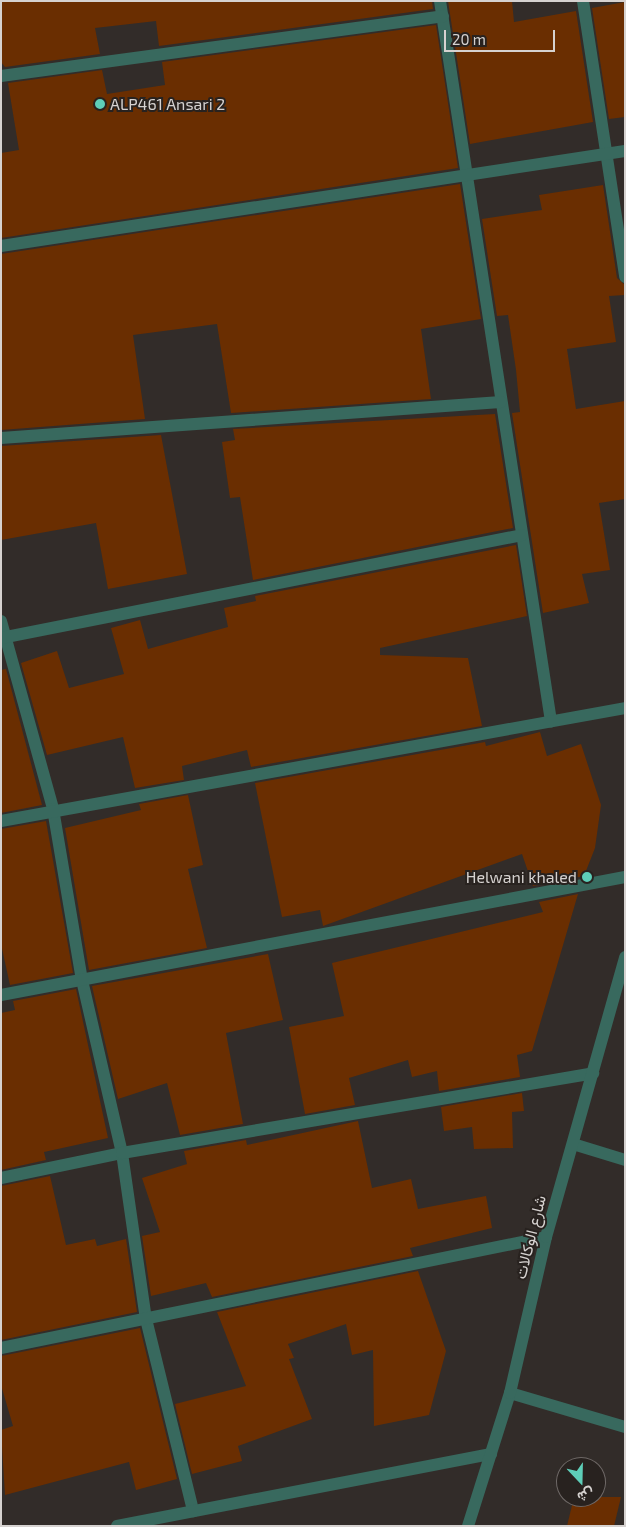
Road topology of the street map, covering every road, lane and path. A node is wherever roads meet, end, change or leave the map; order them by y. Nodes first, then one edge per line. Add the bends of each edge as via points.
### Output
1 (440, 1) edge
2 (583, 1) edge
3 (443, 16) junction
4 (1, 76) edge
5 (625, 151) edge
6 (608, 154) junction
7 (467, 174) junction
8 (1, 246) edge
9 (625, 277) edge
10 (502, 402) junction
11 (1, 438) edge
12 (522, 536) junction
13 (1, 621) edge
14 (3, 637) edge
15 (625, 708) edge
16 (551, 721) junction
17 (53, 809) junction
18 (1, 821) edge
19 (625, 877) edge
20 (625, 957) edge
21 (82, 980) junction
22 (1, 995) edge
23 (593, 1073) junction
24 (573, 1144) junction
25 (122, 1153) junction
26 (625, 1160) edge
27 (1, 1178) edge
28 (546, 1237) junction
29 (146, 1318) junction
30 (1, 1348) edge
31 (510, 1393) junction
32 (625, 1427) edge
33 (491, 1454) junction
34 (193, 1511) junction
35 (116, 1526) edge
36 (468, 1526) edge

1 - 3 street
2 - 6 street
3 - 4 street
3 - 7 street
5 - 6 street
6 - 7 street
6 - 9 street
7 - 8 street
7 - 10 street
10 - 11 street
10 - 12 street
12 - 14 street
12 - 16 street
13 - 14 street
14 - 17 street
15 - 16 street
16 - 17 street
17 - 18 street
17 - 21 street
19 - 21 street
20 - 23 street, شارع الوكالات
21 - 22 street
21 - 25 street
23 - 24 street, شارع الوكالات
23 - 25 street
24 - 26 street
24 - 28 street, شارع الوكالات
25 - 27 street
25 - 29 street
28 - 29 street
28 - 31 street, شارع الوكالات
29 - 30 street
29 - 34 street
31 - 32 street
31 - 33 street, شارع الوكالات
33 - 34 street
33 - 36 street, شارع الوكالات
34 - 35 street

